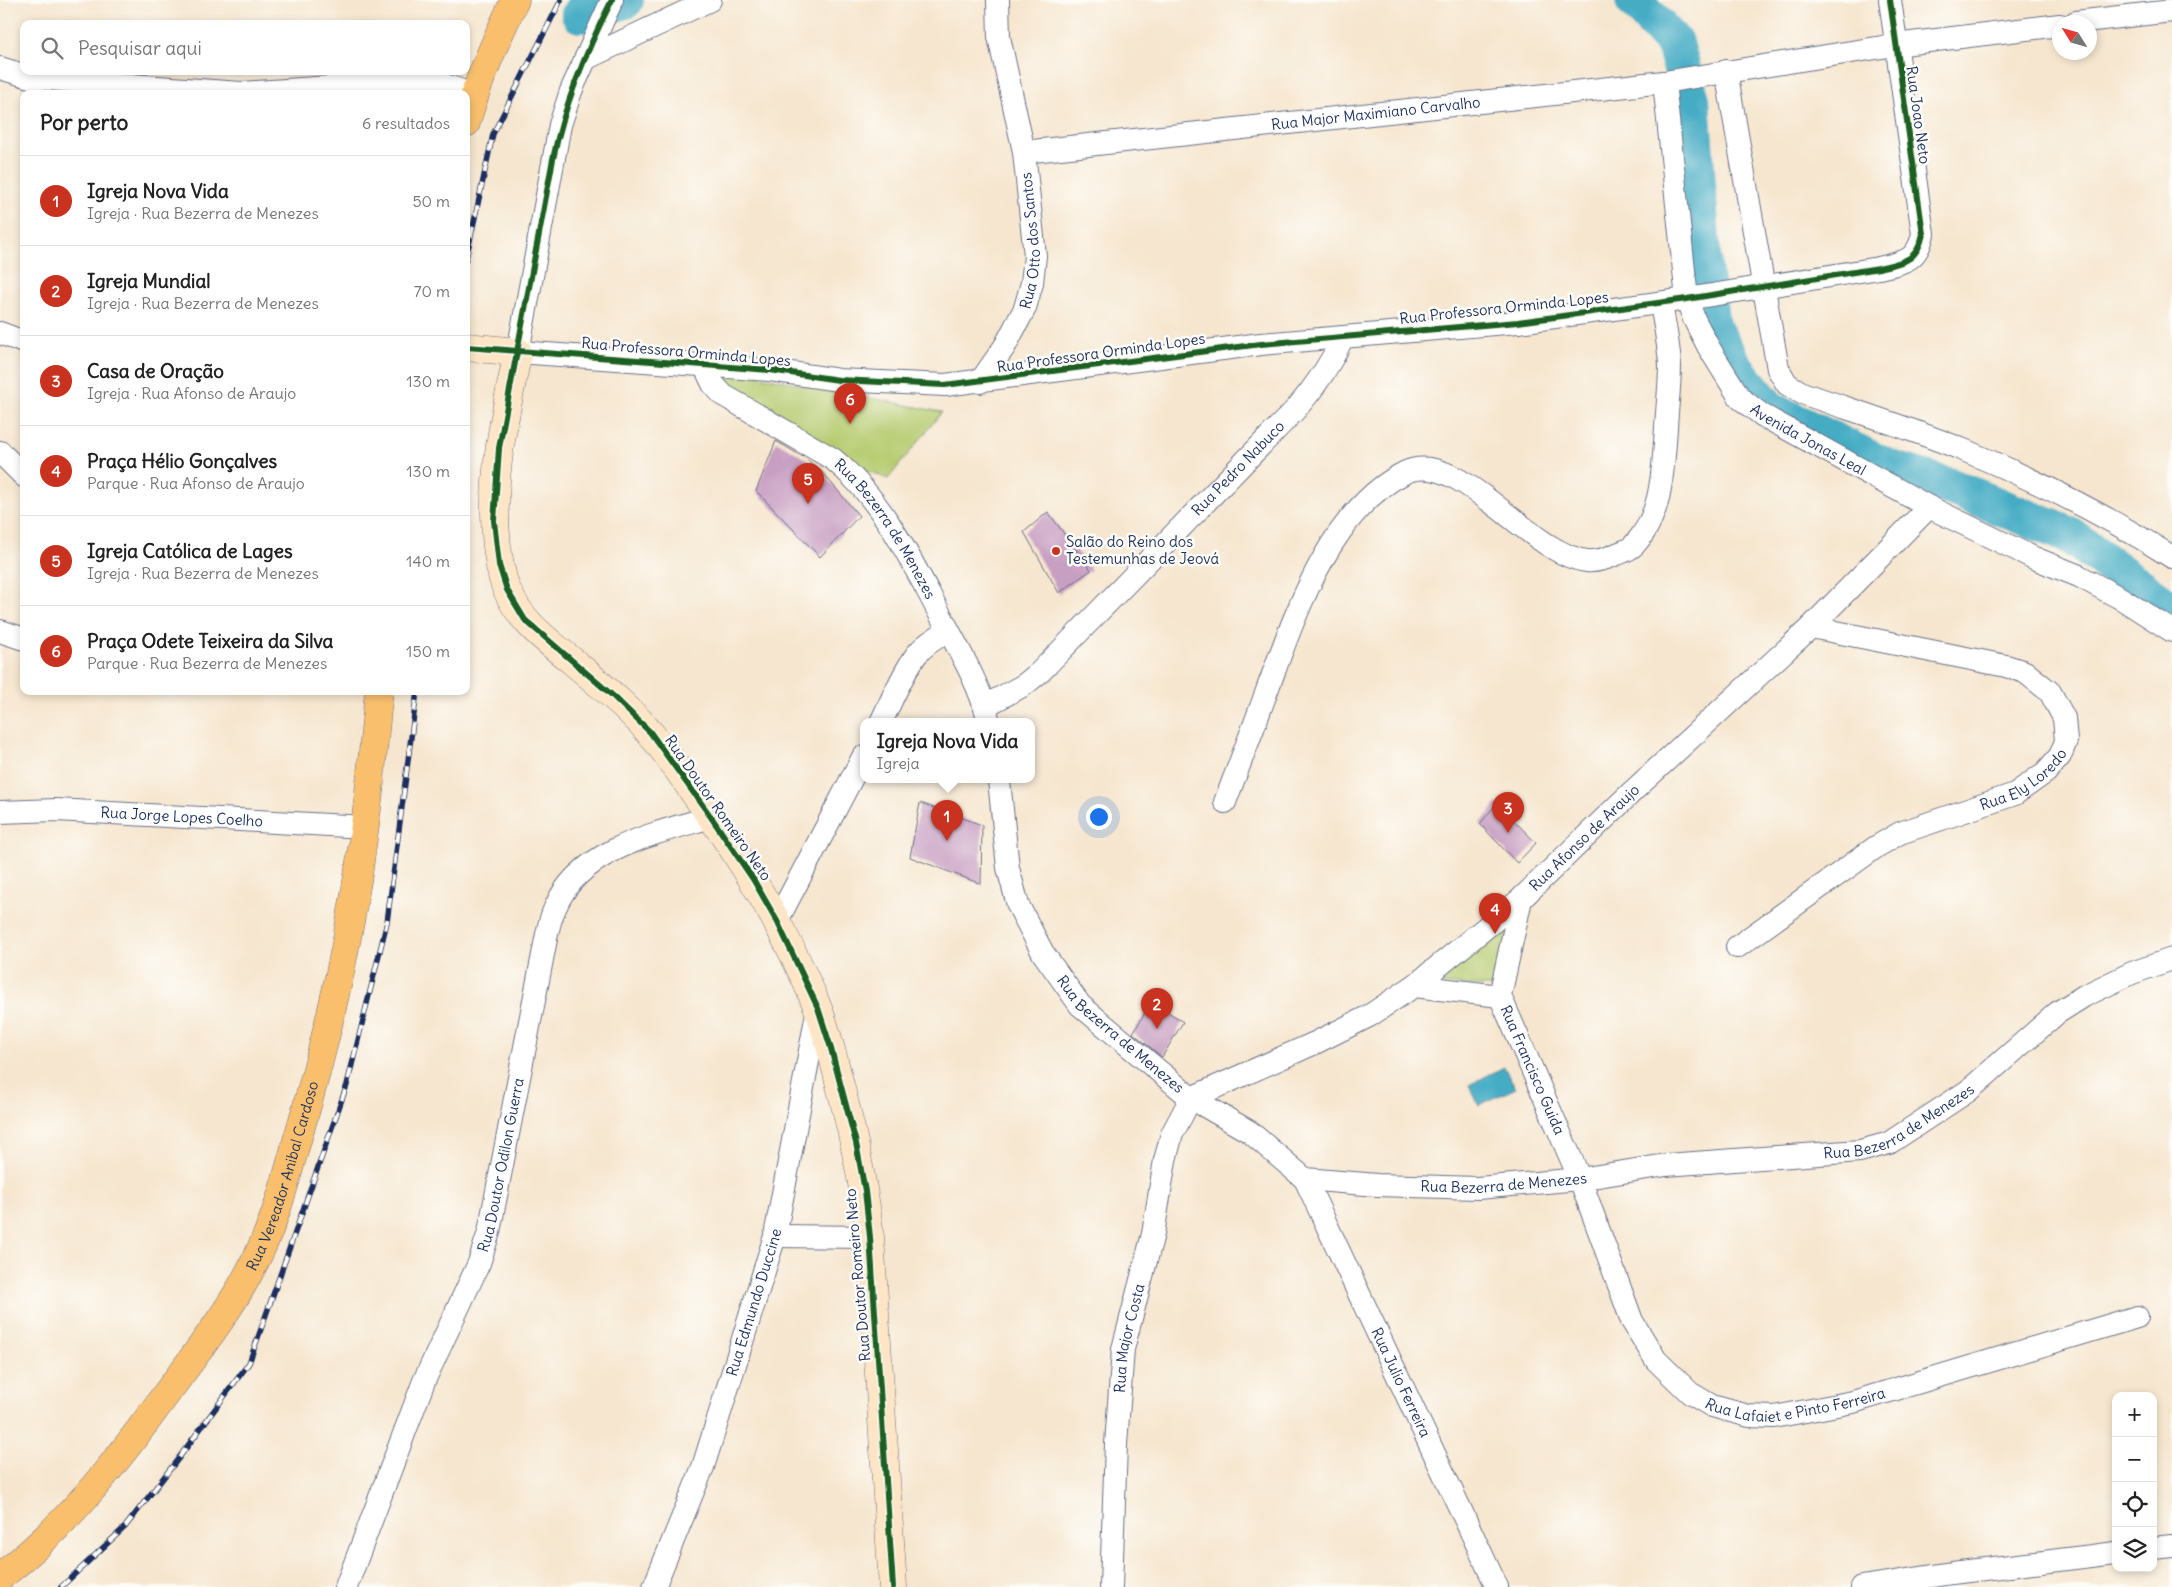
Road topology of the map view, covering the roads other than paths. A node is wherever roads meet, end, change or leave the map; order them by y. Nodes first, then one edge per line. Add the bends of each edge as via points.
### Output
1 (515, 0) edge
2 (710, 0) edge
3 (998, 0) edge
4 (1890, 0) edge
5 (607, 10) edge
6 (2172, 11) edge
7 (2097, 20) edge
8 (2052, 25) edge
9 (1895, 45) junction
10 (584, 59) junction
11 (0, 68) edge
12 (1716, 73) junction
13 (20, 74) edge
14 (23, 75) edge
15 (1672, 80) junction
16 (199, 90) edge
17 (286, 90) edge
18 (461, 90) edge
19 (470, 94) edge
20 (474, 95) junction
21 (470, 109) edge
22 (1024, 152) junction
23 (1923, 234) joint
24 (1753, 288) junction
25 (1693, 298) junction
26 (1661, 303) junction
27 (0, 332) edge
28 (1343, 337) junction
29 (20, 340) edge
30 (470, 347) edge
31 (518, 352) junction
32 (704, 366) junction
33 (980, 382) junction
34 (0, 452) edge
35 (20, 472) edge
36 (1929, 507) junction
37 (2172, 557) edge
38 (1811, 627) junction
39 (0, 631) edge
40 (948, 631) junction
41 (2172, 631) edge
42 (20, 637) edge
43 (379, 695) edge
44 (987, 714) edge
45 (883, 718) edge
46 (860, 763) edge
47 (999, 783) edge
48 (1225, 802) dead end
49 (0, 812) edge
50 (711, 817) junction
51 (365, 827) junction
52 (1521, 899) junction
53 (777, 921) junction
54 (1737, 947) dead end
55 (2172, 959) edge
56 (1414, 986) junction
57 (1500, 996) junction
58 (818, 1008) junction
59 (1191, 1098) junction
60 (1305, 1179) junction
61 (1580, 1179) junction
62 (774, 1236) junction
63 (870, 1237) junction
64 (2137, 1317) dead end
65 (2172, 1546) edge
66 (2157, 1548) edge
67 (2112, 1553) edge
68 (0, 1576) edge
69 (346, 1587) edge
70 (654, 1587) edge
71 (893, 1587) edge
72 (1111, 1587) edge
73 (1497, 1587) edge
74 (1862, 1587) edge

1 - 20 main road
2 - 10 street
3 - 22 street, Rua Otto dos Santos via 999,37
4 - 9 street, Rua Joao Neto
5 - 10 street
6 - 7 street
8 - 9 street, Rua Major Maximiano Carvalho
9 - 12 street, Rua Major Maximiano Carvalho
9 - 23 street, Rua Joao Neto
10 - 31 street via 560,125
11 - 13 street
12 - 15 street, Rua Major Maximiano Carvalho
12 - 24 street
14 - 16 street
15 - 22 street, Rua Major Maximiano Carvalho
15 - 25 street, Avenida Jonas Leal
17 - 18 street via 420,81 439,82
19 - 20 street
20 - 21 main road
22 - 33 street, Rua Otto dos Santos via 1035,256 1032,283 1016,329
23 - 24 street, Rua Professora Orminda Lopes via 1920,246 1907,261
24 - 25 street, Rua Professora Orminda Lopes
24 - 37 street via 1778,369 1788,384 1802,392 1964,450 2030,479 2121,525
25 - 26 street, Rua Professora Orminda Lopes
25 - 36 street, Avenida Jonas Leal via 1706,341 1740,398 1762,415
26 - 28 street, Rua Professora Orminda Lopes via 1518,322
26 - 48 street via 1670,365 1662,483 1648,527 1632,548 1608,558 1587,561 1559,552 1453,476 1428,468 1405,472 1362,505 1319,565 1295,616
27 - 29 street
28 - 33 street, Rua Professora Orminda Lopes via 1261,344
28 - 44 street, Rua Pedro Nabuco via 1316,386 1241,466 1040,672
30 - 31 street
31 - 32 street, Rua Professora Orminda Lopes
31 - 50 street, Rua Doutor Romeiro Neto via 499,448 495,494 494,521 499,565 507,590 525,620 650,732
32 - 33 street, Rua Professora Orminda Lopes via 907,384
32 - 40 street, Rua Bezerra de Menezes via 723,395 833,459 860,484 906,552
34 - 35 street
36 - 38 street, Rua Afonso de Araujo
36 - 41 street, Avenida Jonas Leal via 2079,576
38 - 52 street, Rua Afonso de Araujo
38 - 54 street, Rua Ely Loredo via 2025,672 2050,692 2064,718 2066,741 2060,756 2046,772 2015,794 1900,833
39 - 42 street
40 - 44 street, Rua Bezerra de Menezes via 974,679
40 - 45 street via 918,653
43 - 51 main road, Rua Vereador Anibal Cardoso
46 - 53 street
47 - 59 street, Rua Bezerra de Menezes via 1008,868 1018,905 1043,953 1080,1005
49 - 51 street, Rua Jorge Lopes Coelho via 56,810
50 - 53 street, Rua Doutor Romeiro Neto
50 - 69 street, Rua Doutor Odilon Guerra via 610,851 588,866 555,907 489,1232 475,1272 424,1381
51 - 68 main road, Rua Vereador Anibal Cardoso via 349,924 316,1078 264,1242 242,1285 141,1428 41,1543
52 - 56 street, Rua Afonso de Araujo
52 - 57 street, Rua Francisco Guida
53 - 58 street, Rua Doutor Romeiro Neto
55 - 61 street, Rua Bezerra de Menezes via 2132,973 2057,1013 1968,1091 1889,1143 1860,1151 1666,1165
56 - 57 street
56 - 59 street, Rua Afonso de Araujo via 1369,1016
57 - 61 street, Rua Francisco Guida
58 - 62 street, Rua Edmundo Duccine
58 - 63 street, Rua Doutor Romeiro Neto via 856,1143
59 - 60 street, Rua Bezerra de Menezes via 1250,1132
59 - 72 street, Rua Major Costa via 1172,1134 1153,1234 1123,1349
60 - 61 street, Rua Bezerra de Menezes via 1478,1188
60 - 73 street, Rua Julio Ferreira
61 - 64 street, Rua Lafaiet e Pinto Ferreira via 1632,1321 1656,1360 1690,1393 1712,1406 1749,1416 1774,1417 1854,1402
62 - 63 street
62 - 70 street, Rua Edmundo Duccine via 704,1467
63 - 71 street, Rua Doutor Romeiro Neto
65 - 66 street
67 - 74 street

